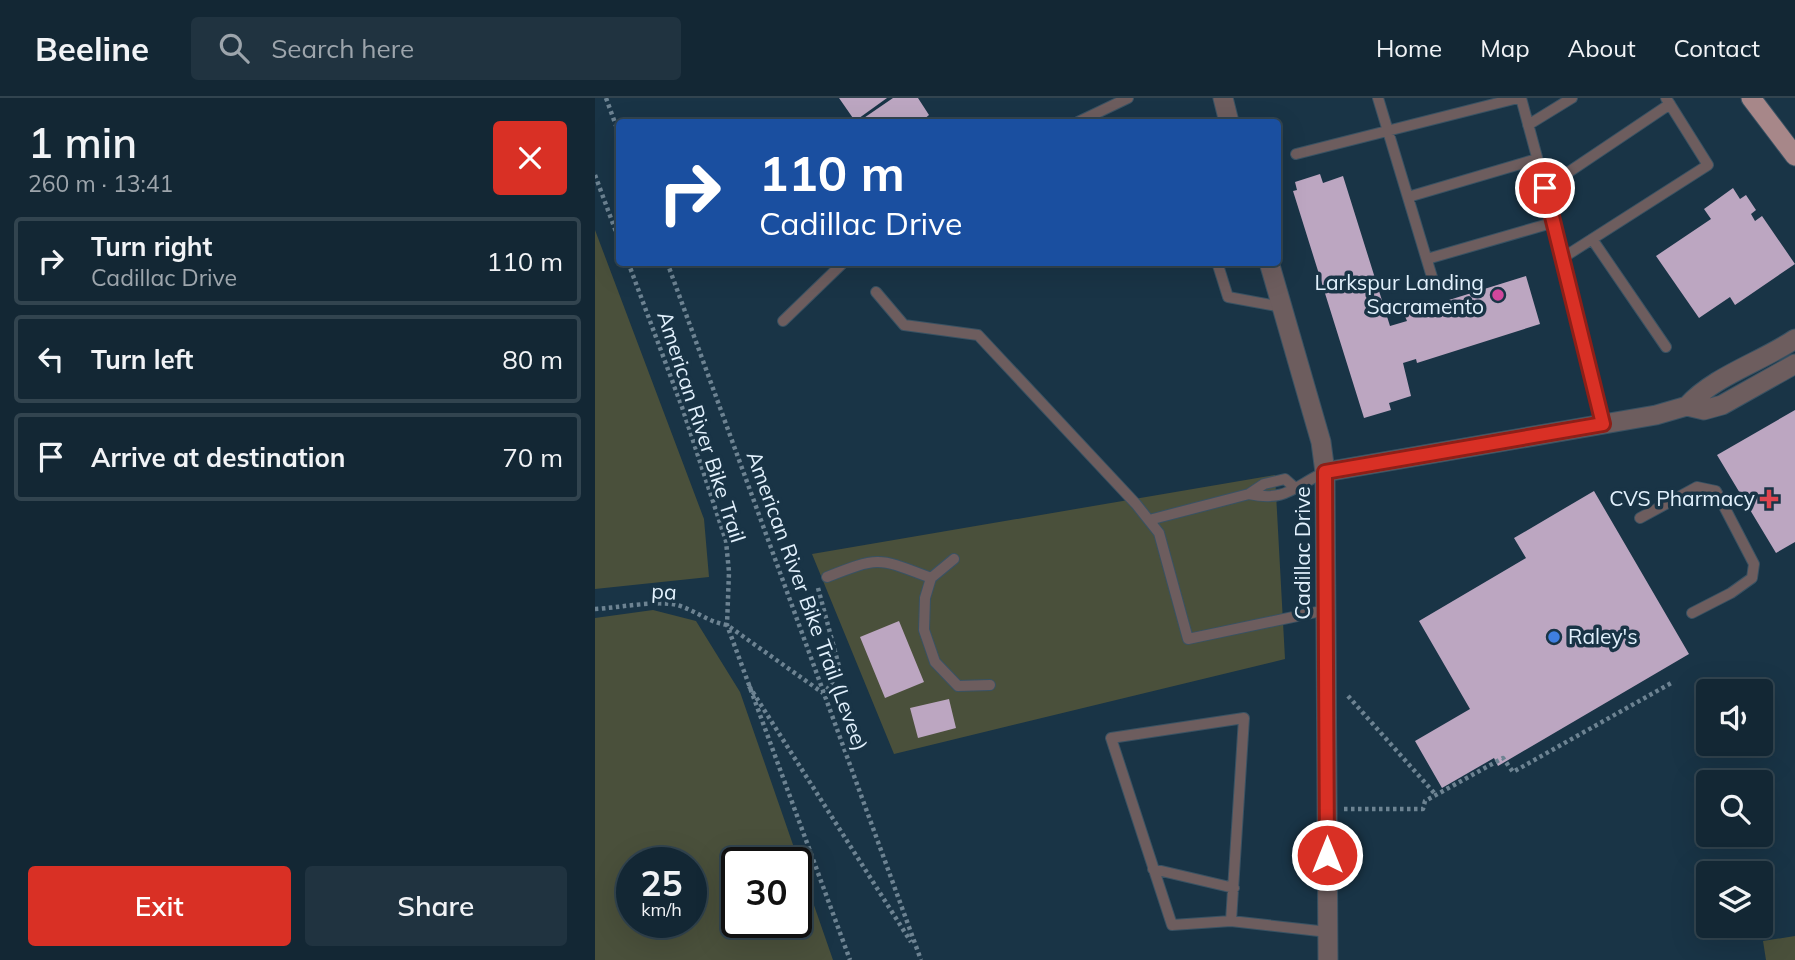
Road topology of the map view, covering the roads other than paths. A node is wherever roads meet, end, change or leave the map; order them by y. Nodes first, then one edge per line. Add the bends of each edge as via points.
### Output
1 (1128, 98) edge
2 (1223, 98) edge
3 (1378, 98) edge
4 (1519, 98) edge
5 (1573, 98) edge
6 (1751, 98) edge
7 (1668, 101) edge
8 (1084, 119) edge
9 (1229, 119) edge
10 (1528, 125) junction
11 (1388, 131) junction
12 (1296, 155) dead end
13 (1795, 156) edge
14 (1537, 159) junction
15 (1545, 188) junction
16 (1408, 197) junction
17 (1555, 222) junction
18 (1592, 239) junction
19 (1564, 257) junction
20 (1427, 259) junction
21 (840, 266) edge
22 (1218, 266) edge
23 (1270, 266) edge
24 (1432, 277) dead end
25 (876, 292) dead end
26 (1282, 307) junction
27 (783, 321) dead end
28 (1795, 339) edge
29 (1666, 347) dead end
30 (1795, 364) edge
31 (1687, 406) junction
32 (1603, 424) junction
33 (1325, 472) junction
34 (1640, 518) dead end
35 (1149, 520) junction
36 (954, 559) dead end
37 (827, 577) road end
38 (931, 578) junction
39 (1326, 610) junction
40 (1692, 613) dead end
41 (990, 685) dead end
42 (1153, 869) junction
43 (1234, 888) junction
44 (1231, 921) junction
45 (1328, 932) junction
46 (1328, 960) edge

1 - 8 lane
2 - 9 street
3 - 11 lane
4 - 10 lane
4 - 11 lane
5 - 10 lane
6 - 13 main road
7 - 15 lane
7 - 18 lane via 1708,165
10 - 14 lane
11 - 12 lane
11 - 16 lane
14 - 15 lane
14 - 16 lane
15 - 17 lane
16 - 20 lane
17 - 19 lane
17 - 20 lane
18 - 19 lane
18 - 29 lane
19 - 32 lane
20 - 24 lane
21 - 27 lane
22 - 26 lane via 1229,297
23 - 26 street
25 - 35 lane via 904,325 978,335
26 - 33 street via 1321,442
28 - 31 street, Cadillac Drive via 1702,390
30 - 31 street, Cadillac Drive via 1722,405 1704,410
31 - 32 street, Cadillac Drive
32 - 33 street, Cadillac Drive
33 - 35 lane via 1287,495 1249,494
33 - 39 street, Cadillac Drive
34 - 40 lane via 1697,487 1716,491 1754,564 1752,578
35 - 39 lane via 1160,533 1188,639
36 - 38 lane
37 - 38 lane via 885,560
38 - 41 lane via 924,629 935,662 958,686
39 - 45 street, Cadillac Drive
42 - 43 lane
42 - 43 lane via 1111,738 1244,718
42 - 44 lane via 1172,925
43 - 44 lane
44 - 45 lane
45 - 46 street, Cadillac Drive

